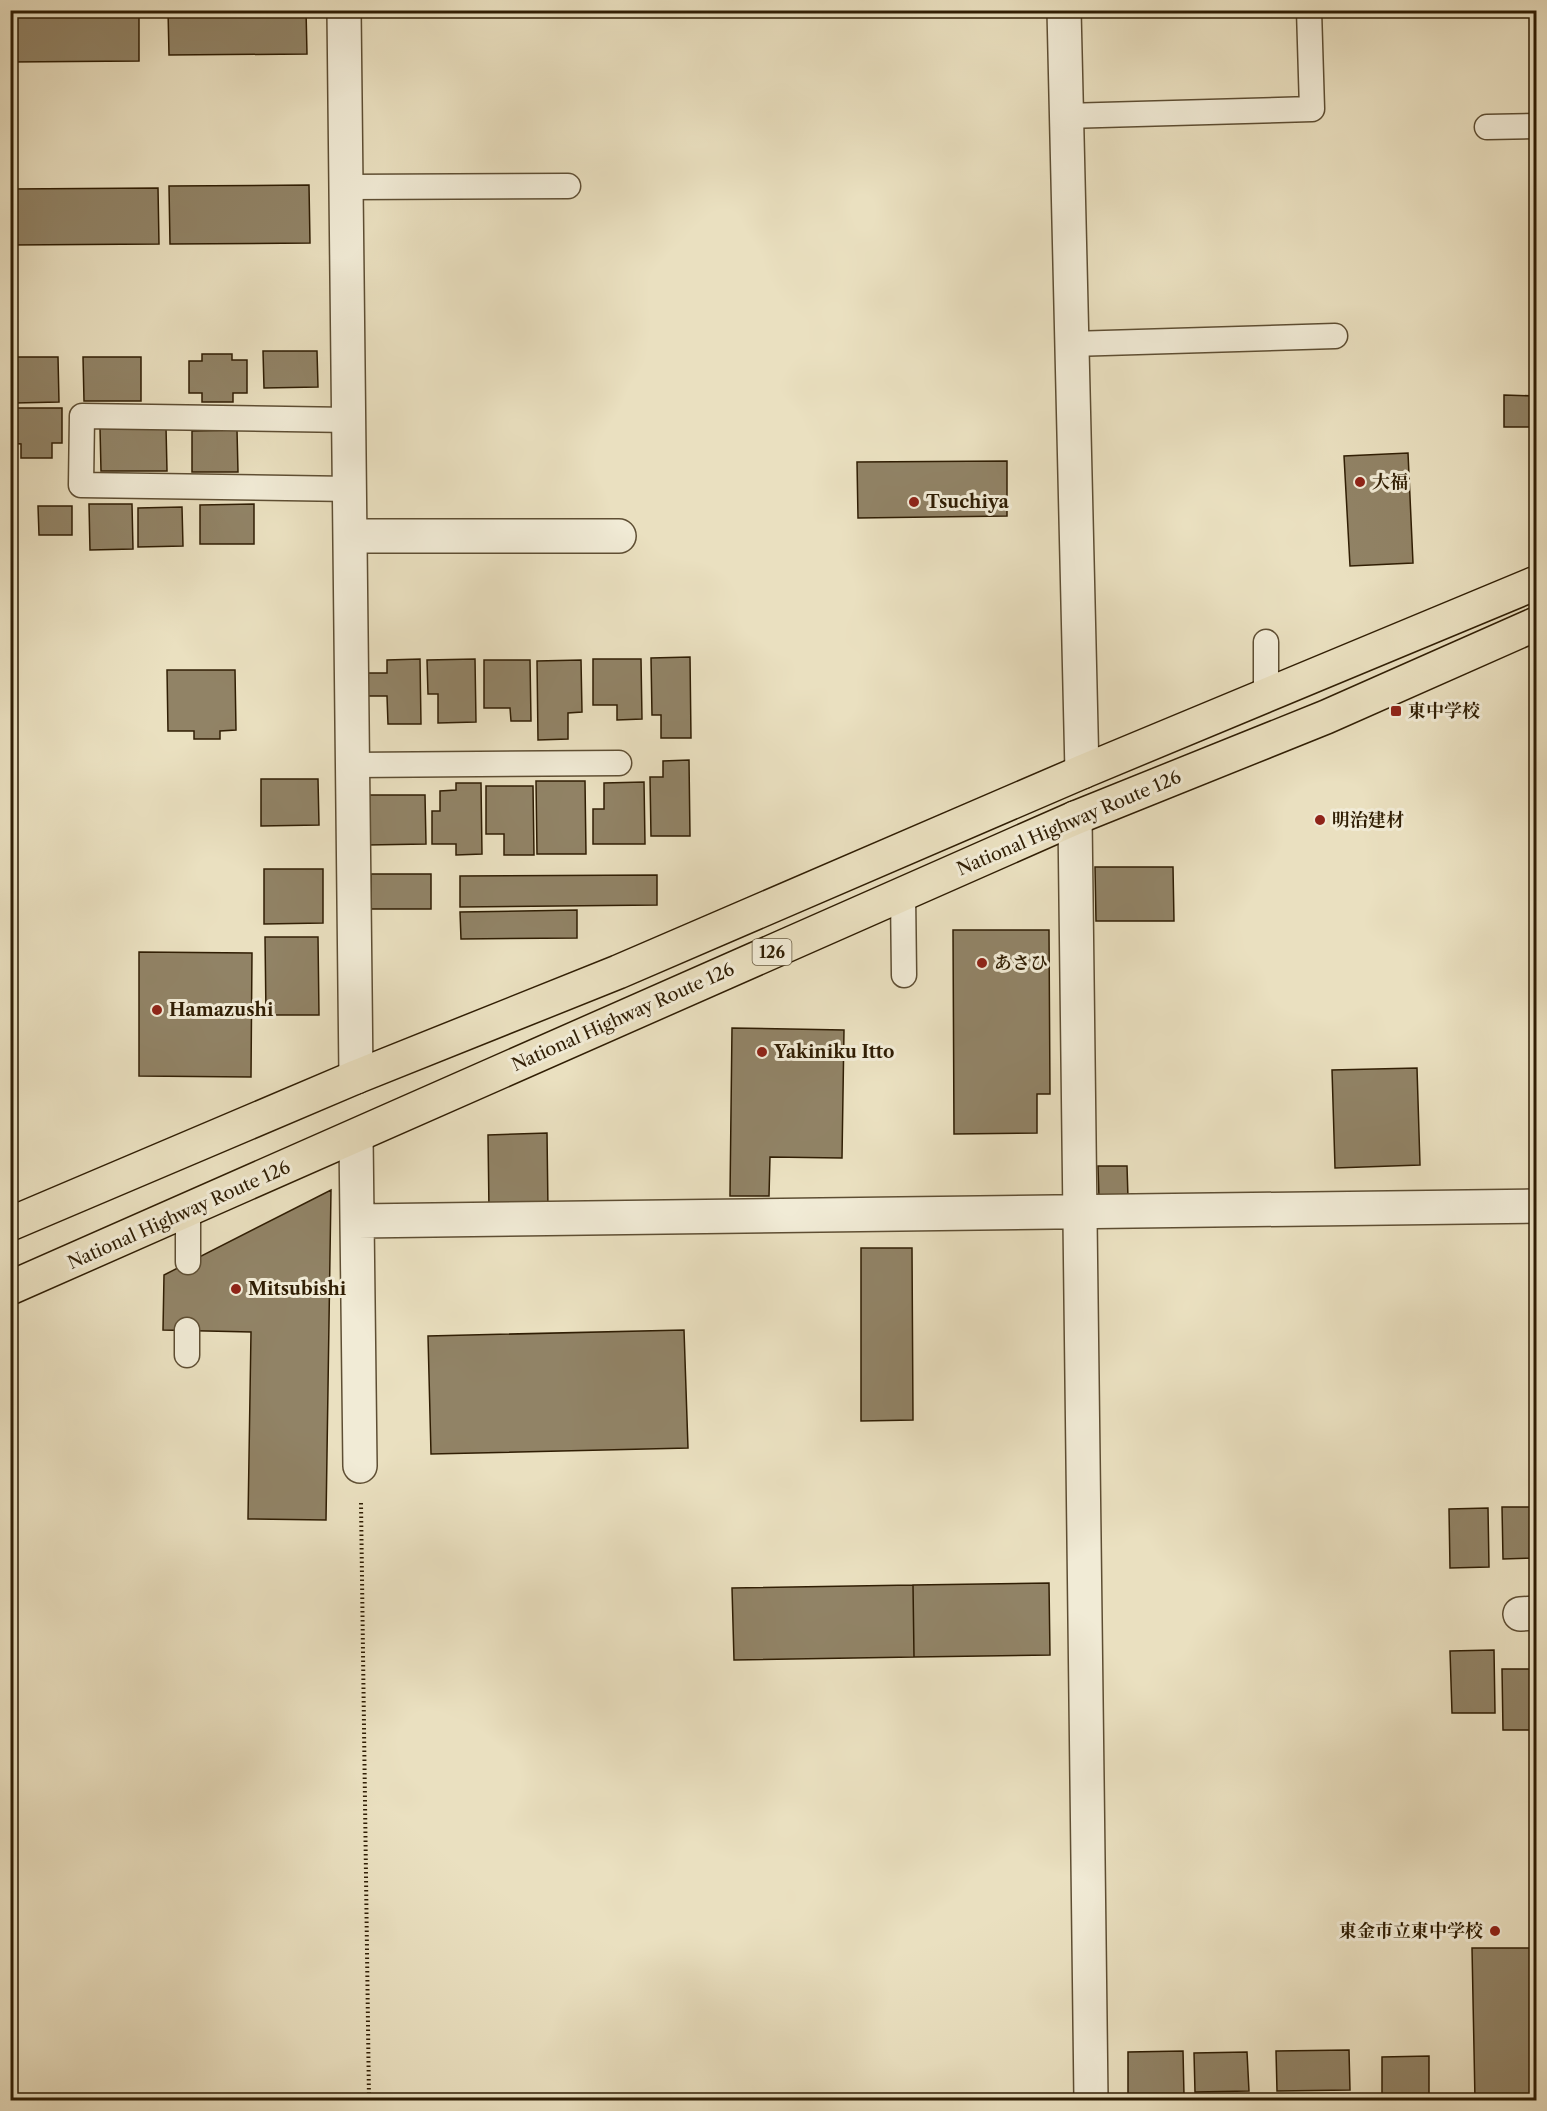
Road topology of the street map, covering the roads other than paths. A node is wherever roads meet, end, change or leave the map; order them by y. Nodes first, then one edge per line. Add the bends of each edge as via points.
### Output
1 (344, 10) edge
2 (1064, 10) edge
3 (1309, 10) edge
4 (1065, 116) junction
5 (1536, 126) edge
6 (1487, 127) dead end
7 (568, 186) dead end
8 (346, 187) junction
9 (1335, 336) dead end
10 (1071, 344) junction
11 (350, 420) junction
12 (351, 489) junction
13 (351, 536) junction
14 (619, 536) dead end
15 (1536, 583) edge
16 (1536, 624) edge
17 (1266, 642) dead end
18 (1266, 695) junction
19 (619, 762) dead end
20 (353, 765) junction
21 (1082, 772) junction
22 (1075, 818) junction
23 (903, 894) junction
24 (904, 975) dead end
25 (356, 1077) junction
26 (356, 1137) junction
27 (1536, 1206) edge
28 (188, 1211) junction
29 (1080, 1211) junction
30 (357, 1221) junction
31 (10, 1224) edge
32 (188, 1262) dead end
33 (10, 1288) edge
34 (187, 1330) dead end
35 (187, 1355) dead end
36 (360, 1466) road end
37 (1090, 2100) edge

1 - 8 street
2 - 4 street
3 - 4 lane via 1312,109
4 - 10 street
5 - 6 lane
7 - 8 lane
8 - 11 street
9 - 10 lane
10 - 21 street
11 - 12 street
11 - 12 lane via 82,416 81,485
12 - 13 street
13 - 14 street
13 - 20 street
15 - 18 highway, 126
16 - 22 highway, National Highway Route 126 / 126 via 1326,717
17 - 18 lane
18 - 21 highway, 126
19 - 20 lane
20 - 25 street
21 - 25 highway, 126 via 618,972
22 - 23 highway, National Highway Route 126 / 126
22 - 29 street
23 - 24 lane
23 - 26 highway, National Highway Route 126 / 126
25 - 31 highway, 126
26 - 28 highway, National Highway Route 126 / 126
26 - 30 street
27 - 29 street
28 - 32 lane
28 - 33 highway, National Highway Route 126 / 126
29 - 30 street
29 - 37 street
30 - 36 street
34 - 35 lane

